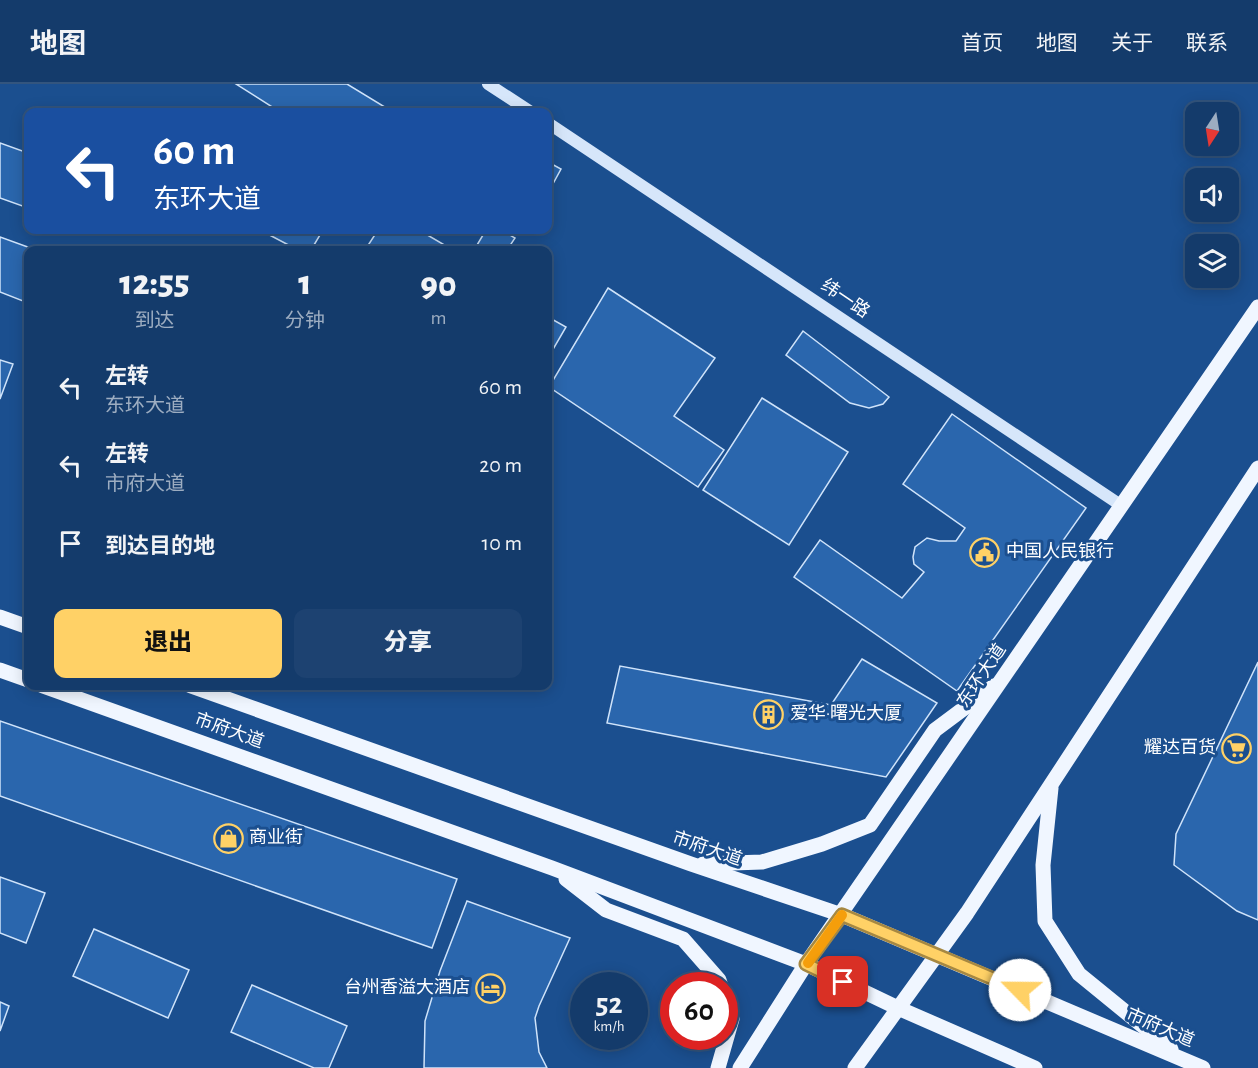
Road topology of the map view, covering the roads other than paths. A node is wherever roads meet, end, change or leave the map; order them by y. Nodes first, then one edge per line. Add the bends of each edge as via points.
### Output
1 (488, 84) edge
2 (525, 108) edge
3 (552, 126) edge
4 (1258, 307) edge
5 (1258, 468) edge
6 (1122, 506) junction
7 (0, 617) edge
8 (24, 626) edge
9 (0, 670) edge
10 (1004, 678) junction
11 (24, 679) edge
12 (55, 690) edge
13 (202, 690) edge
14 (1051, 784) junction
15 (691, 864) junction
16 (552, 868) junction
17 (842, 915) junction
18 (937, 955) junction
19 (806, 964) junction
20 (712, 972) edge
21 (898, 1008) junction
22 (723, 1050) edge
23 (1185, 1060) junction
24 (718, 1068) edge
25 (740, 1068) edge
26 (855, 1068) edge
27 (1035, 1068) edge
28 (1203, 1068) edge

1 - 2 street
3 - 6 street, 纬一路
4 - 6 main road, 东环大道
5 - 14 main road
6 - 10 main road, 东环大道
7 - 8 main road
9 - 11 main road
10 - 15 main road via 935,730 870,825 762,862
10 - 17 main road, 东环大道
12 - 16 main road, 市府大道
13 - 15 main road, 市府大道
14 - 18 main road
14 - 23 main road via 1043,865 1045,921 1079,974
15 - 17 main road, 市府大道
16 - 19 main road, 市府大道
16 - 20 main road via 606,910 683,939
17 - 18 main road, 市府大道
17 - 19 main road, 东环大道
18 - 21 main road
18 - 23 main road, 市府大道
19 - 21 main road, 市府大道
19 - 25 main road, 东环大道
21 - 26 main road
21 - 27 main road, 市府大道
22 - 24 main road
23 - 28 main road, 市府大道

